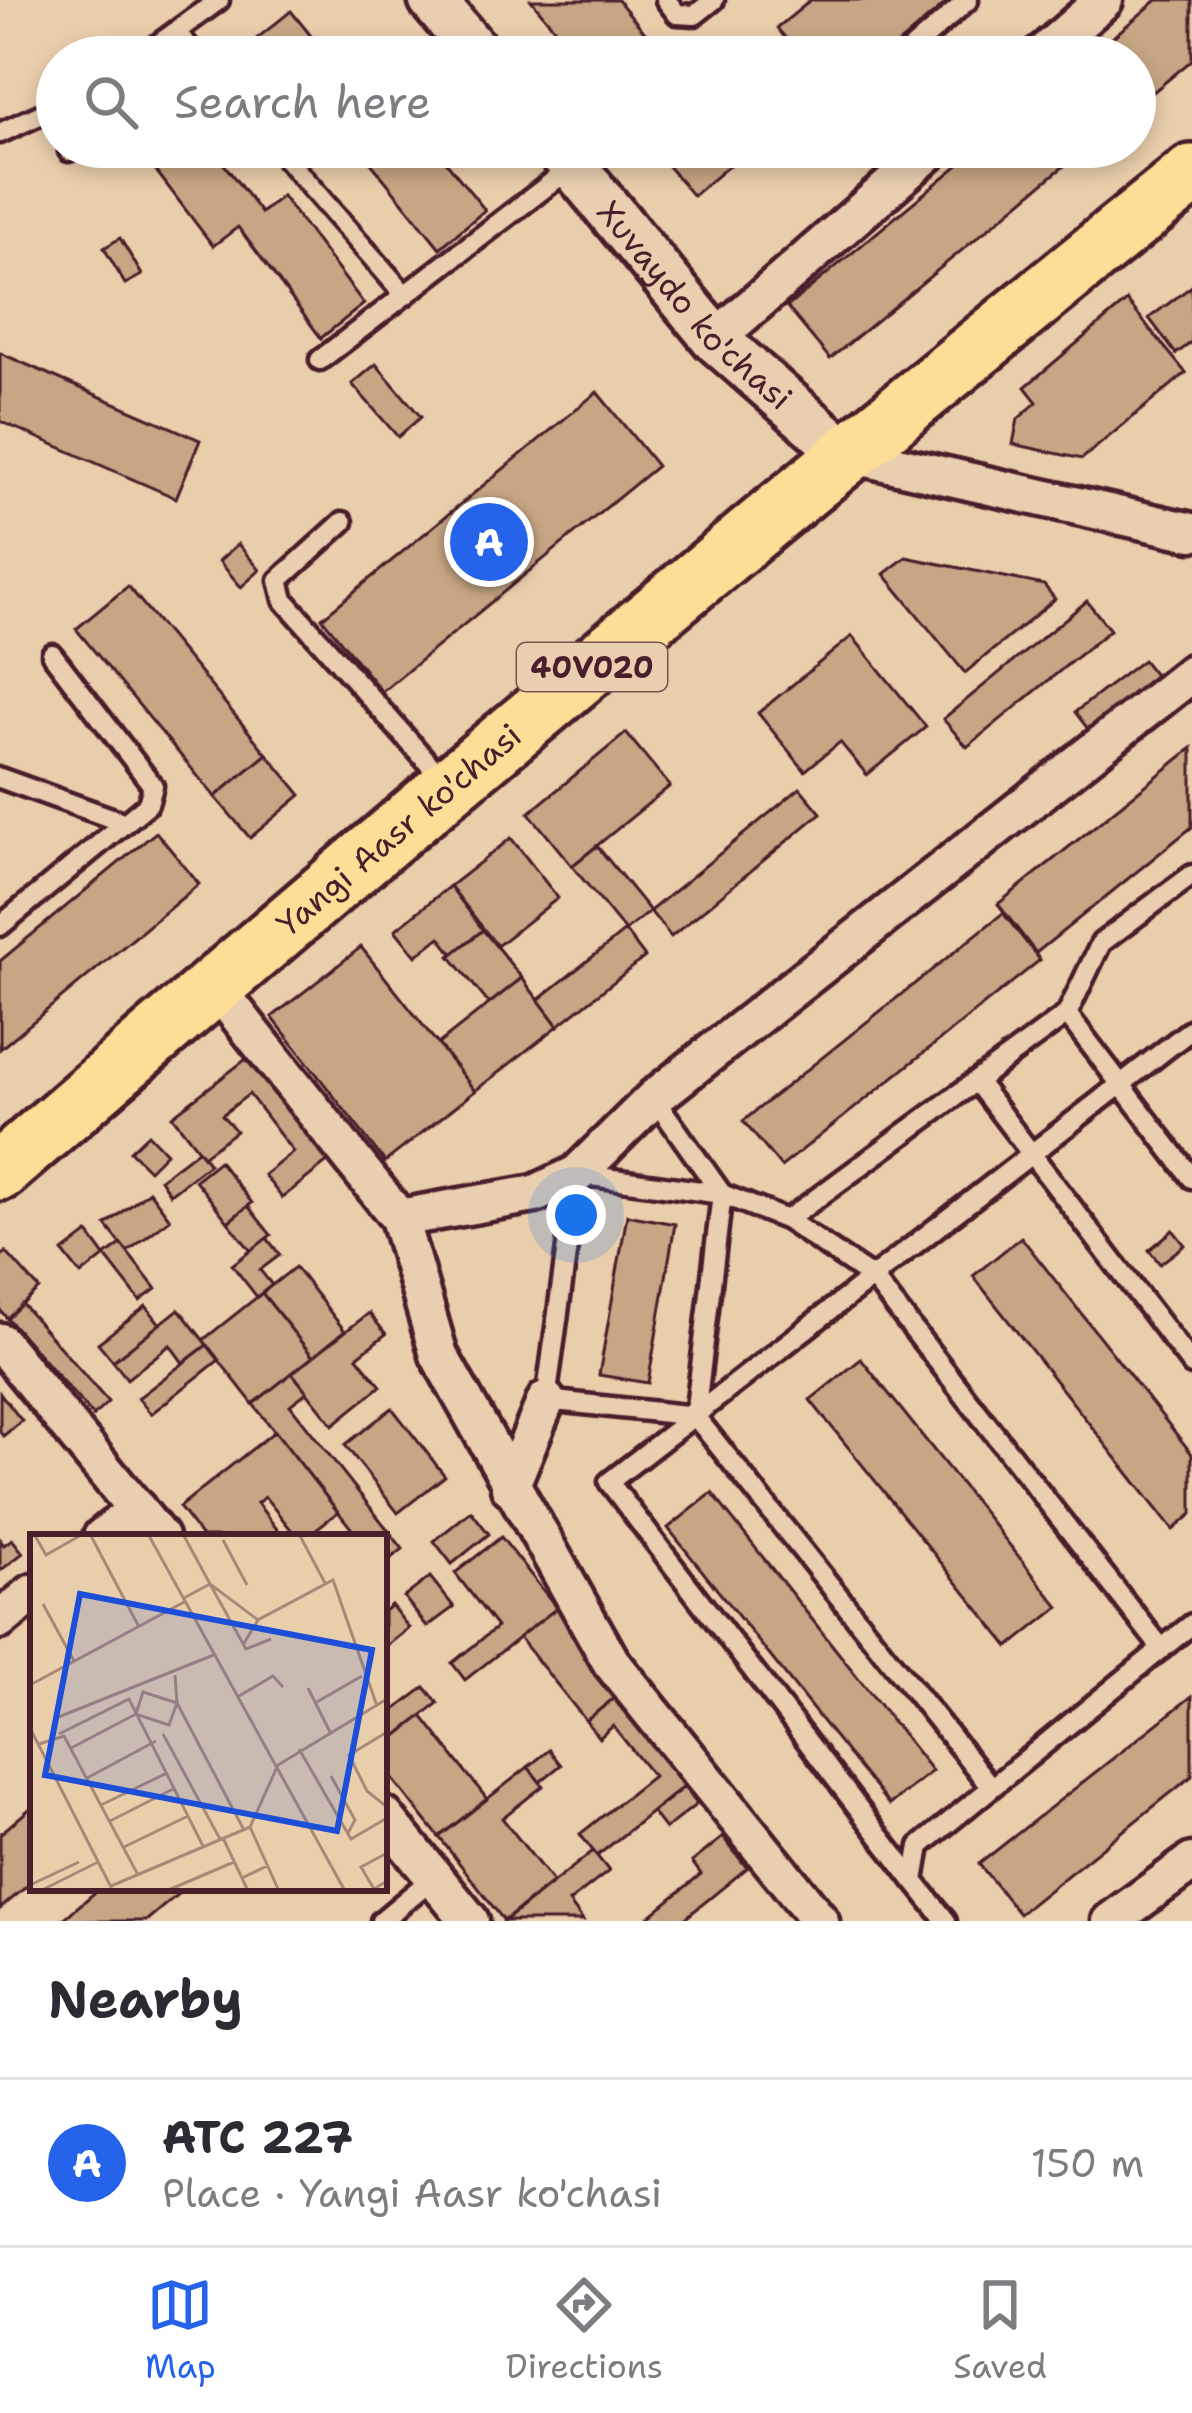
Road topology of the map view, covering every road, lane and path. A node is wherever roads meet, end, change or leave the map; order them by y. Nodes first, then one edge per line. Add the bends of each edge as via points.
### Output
1 (219, 0) edge
2 (432, 0) edge
3 (666, 0) edge
4 (714, 0) edge
5 (968, 0) edge
6 (1104, 0) edge
7 (177, 33) junction
8 (172, 36) edge
9 (180, 36) edge
10 (462, 36) edge
11 (926, 36) edge
12 (1063, 36) edge
13 (36, 117) edge
14 (0, 133) edge
15 (294, 168) edge
16 (551, 168) edge
17 (575, 168) edge
18 (911, 168) edge
19 (1192, 173) edge
20 (405, 296) junction
21 (715, 339) junction
22 (320, 360) dead end
23 (845, 453) junction
24 (343, 523) dead end
25 (1192, 532) edge
26 (52, 654) dead end
27 (1192, 673) edge
28 (0, 778) edge
29 (451, 788) junction
30 (125, 823) junction
31 (1191, 878) edge
32 (0, 926) edge
33 (214, 985) junction
34 (1067, 1014) junction
35 (1192, 1029) edge
36 (976, 1081) junction
37 (1120, 1086) junction
38 (654, 1098) junction
39 (1033, 1153) junction
40 (0, 1171) edge
41 (577, 1174) junction
42 (1192, 1178) edge
43 (722, 1194) junction
44 (399, 1218) junction
45 (787, 1220) junction
46 (873, 1279) junction
47 (0, 1342) edge
48 (1192, 1365) edge
49 (546, 1400) junction
50 (695, 1416) junction
51 (510, 1487) junction
52 (148, 1523) edge
53 (112, 1534) edge
54 (30, 1595) edge
55 (0, 1620) edge
56 (1192, 1624) edge
57 (1162, 1648) junction
58 (990, 1786) junction
59 (387, 1820) edge
60 (1192, 1862) edge
61 (434, 1877) junction
62 (914, 1881) junction
63 (381, 1921) edge
64 (470, 1921) edge
65 (820, 1921) edge
66 (946, 1921) edge
67 (1112, 1921) edge

1 - 7 lane
2 - 10 street
3 - 4 lane via 677,14 694,15
5 - 11 lane
6 - 12 street
7 - 8 lane
7 - 9 lane
13 - 14 lane
15 - 20 lane
16 - 20 lane
17 - 21 street, Xuvaydo ko'chasi
18 - 21 street
19 - 23 main road, Yangi Aasr ko'chasi / 40V020
20 - 22 lane
21 - 23 street, Xuvaydo ko'chasi
23 - 25 street
23 - 29 main road, Yangi Aasr ko'chasi / 40V020
24 - 29 lane via 279,580 284,600
26 - 30 lane via 153,786 148,804
27 - 38 street
28 - 30 lane
29 - 33 main road, Yangi Aasr ko'chasi / 40V020
30 - 32 lane
31 - 34 lane via 1101,943
33 - 40 main road, Yangi Aasr ko'chasi / 40V020
33 - 44 street
34 - 36 lane
34 - 37 lane
35 - 37 lane
36 - 39 lane
36 - 45 lane
37 - 39 lane
37 - 42 lane
38 - 41 street
38 - 43 lane
39 - 46 lane
39 - 48 lane
41 - 43 lane
41 - 44 street via 535,1194
41 - 49 lane
43 - 45 lane
43 - 50 lane
44 - 51 street via 439,1355
45 - 46 lane
46 - 50 lane
46 - 57 lane
47 - 52 street
49 - 50 lane
49 - 51 street
50 - 58 lane
50 - 62 lane via 609,1482
51 - 65 street via 611,1661
52 - 53 street
54 - 55 street
56 - 57 lane
57 - 58 lane
58 - 62 lane via 920,1846
59 - 61 street
60 - 67 street
61 - 63 lane
61 - 64 street
62 - 66 lane

